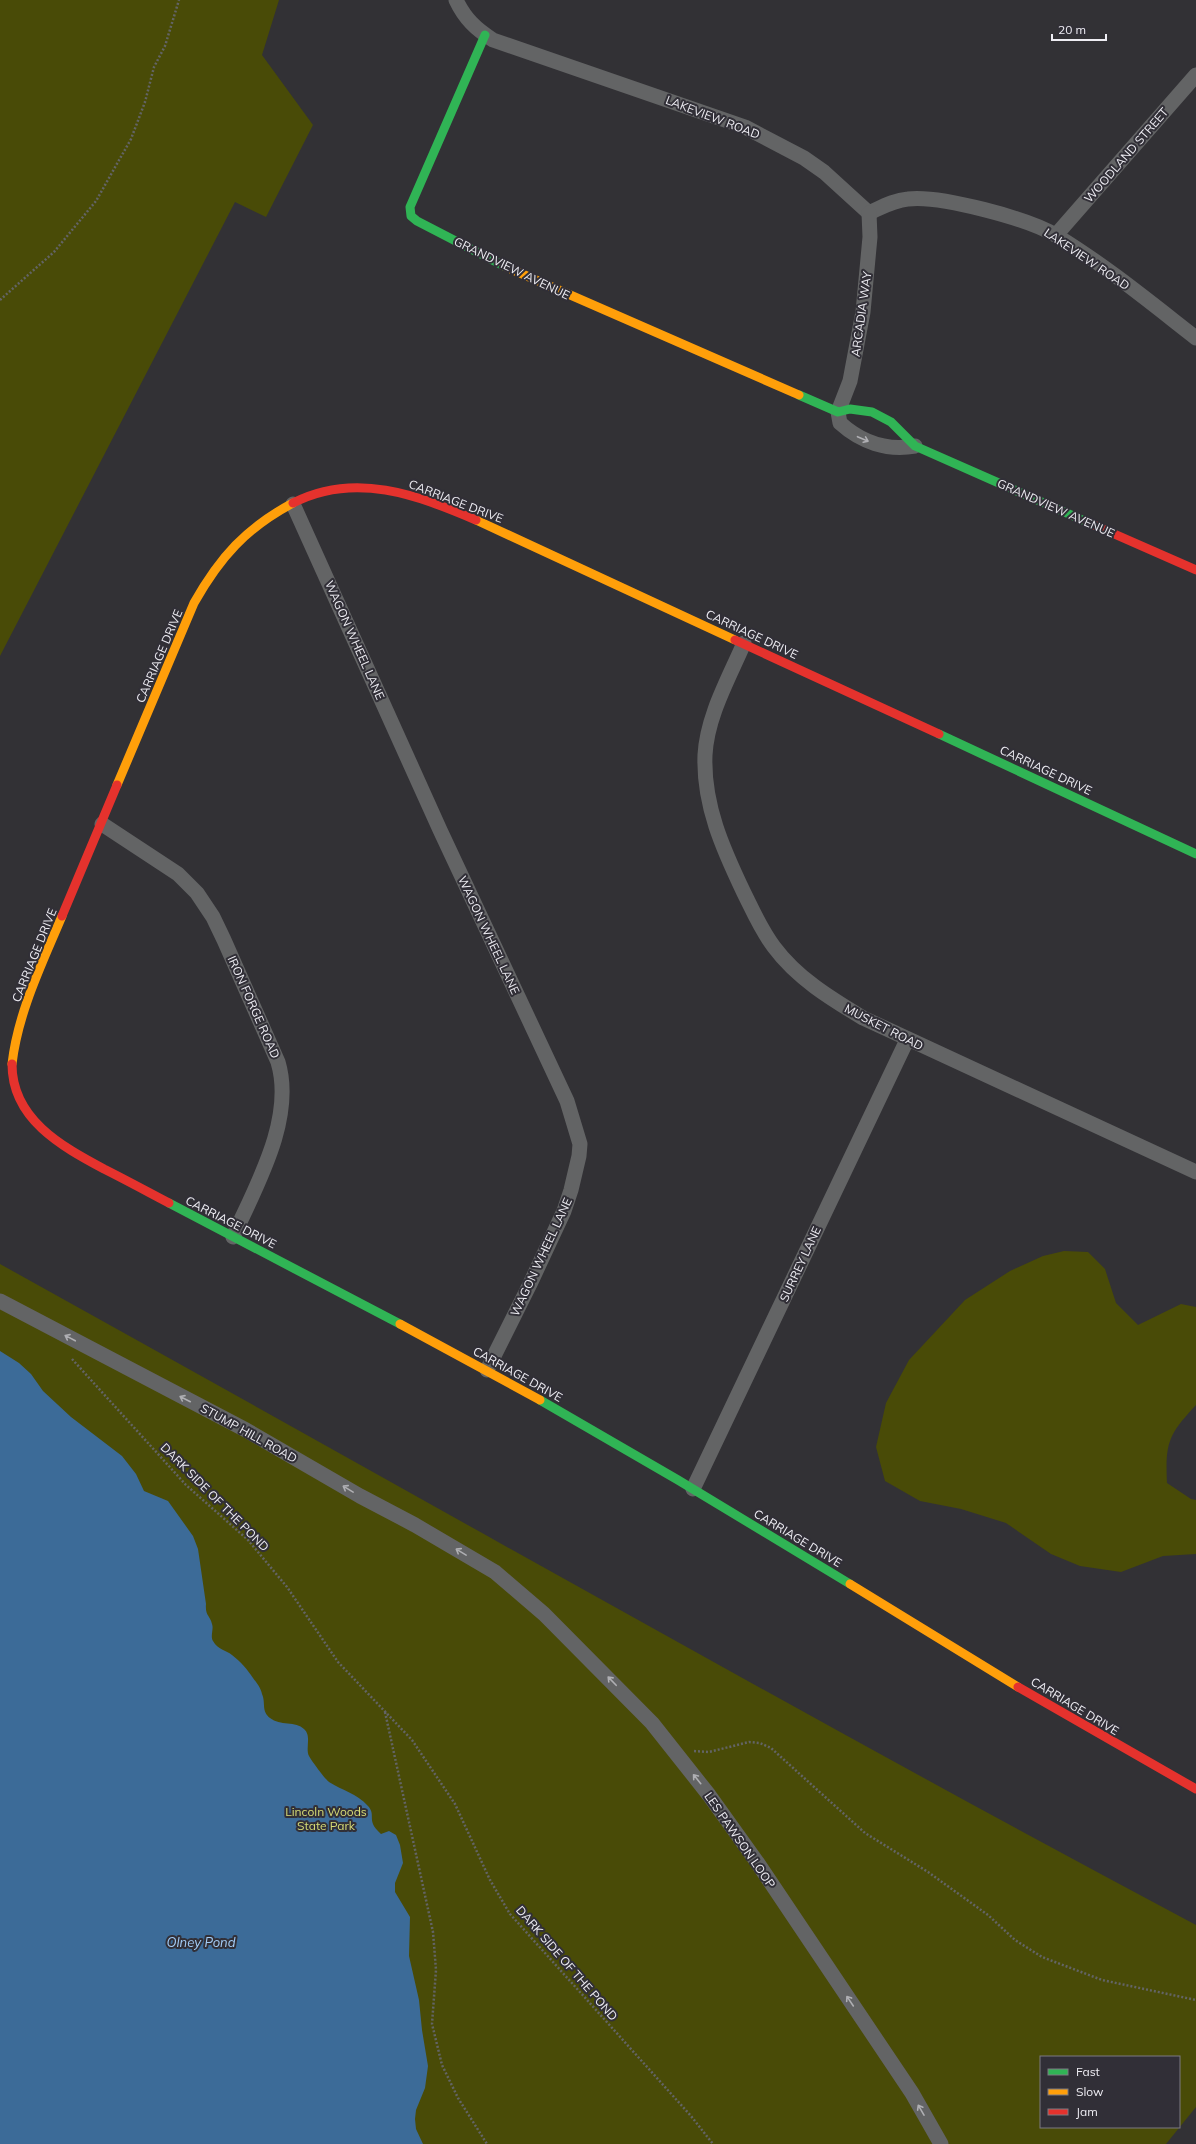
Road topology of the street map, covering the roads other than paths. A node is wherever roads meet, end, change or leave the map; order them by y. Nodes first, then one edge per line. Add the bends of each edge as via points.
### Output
1 (456, 0) edge
2 (485, 35) junction
3 (1196, 75) edge
4 (869, 213) junction
5 (1056, 235) junction
6 (1196, 338) edge
7 (838, 412) junction
8 (915, 446) junction
9 (293, 504) junction
10 (1196, 570) edge
11 (744, 643) junction
12 (102, 824) junction
13 (1196, 854) edge
14 (907, 1040) junction
15 (1196, 1172) edge
16 (233, 1237) junction
17 (0, 1301) edge
18 (487, 1370) junction
19 (694, 1489) junction
20 (495, 1572) joint
21 (1196, 1789) edge
22 (941, 2144) edge

1 - 2 street via 463,15
2 - 4 street, LAKEVIEW ROAD via 493,40 746,127 804,158 824,172
2 - 7 street, GRANDVIEW AVENUE via 418,185 410,207 411,216 487,258
3 - 5 street, WOODLAND STREET
4 - 5 street, LAKEVIEW ROAD via 909,198 931,199 977,208 1034,225
4 - 7 street, ARCADIA WAY via 870,237 863,312 850,381
5 - 6 street, LAKEVIEW ROAD via 1126,284
7 - 8 street, GRANDVIEW AVENUE via 858,408 880,415 900,429
7 -> 8 street, GRANDVIEW AVENUE via 840,423 863,439 888,448
8 - 10 street, GRANDVIEW AVENUE
9 - 11 street, CARRIAGE DRIVE via 323,491 352,486 407,493 489,524 627,591
9 - 12 street, CARRIAGE DRIVE via 258,523 226,553 212,572 194,603
9 - 18 street, WAGON WHEEL LANE via 440,830 567,1101 580,1144 564,1211
11 - 13 street, CARRIAGE DRIVE
11 - 14 street, MUSKET ROAD via 709,733 705,754 706,786 714,824 756,917 774,947 812,986 863,1018
12 - 16 street, IRON FORGE ROAD via 178,874 197,893 224,940 282,1074 277,1130 268,1158
12 - 16 street, CARRIAGE DRIVE via 15,1037 13,1083 19,1100 33,1121 48,1136 71,1151
14 - 15 street, MUSKET ROAD
14 - 19 street, SURREY LANE
16 - 18 street, CARRIAGE DRIVE
20 -> 17 street, STUMP HILL ROAD via 246,1430
18 - 19 street, CARRIAGE DRIVE
19 - 21 street, CARRIAGE DRIVE via 1110,1742
22 -> 20 street, LES PAWSON LOOP via 912,2093 758,1862 710,1795 652,1723 544,1614

